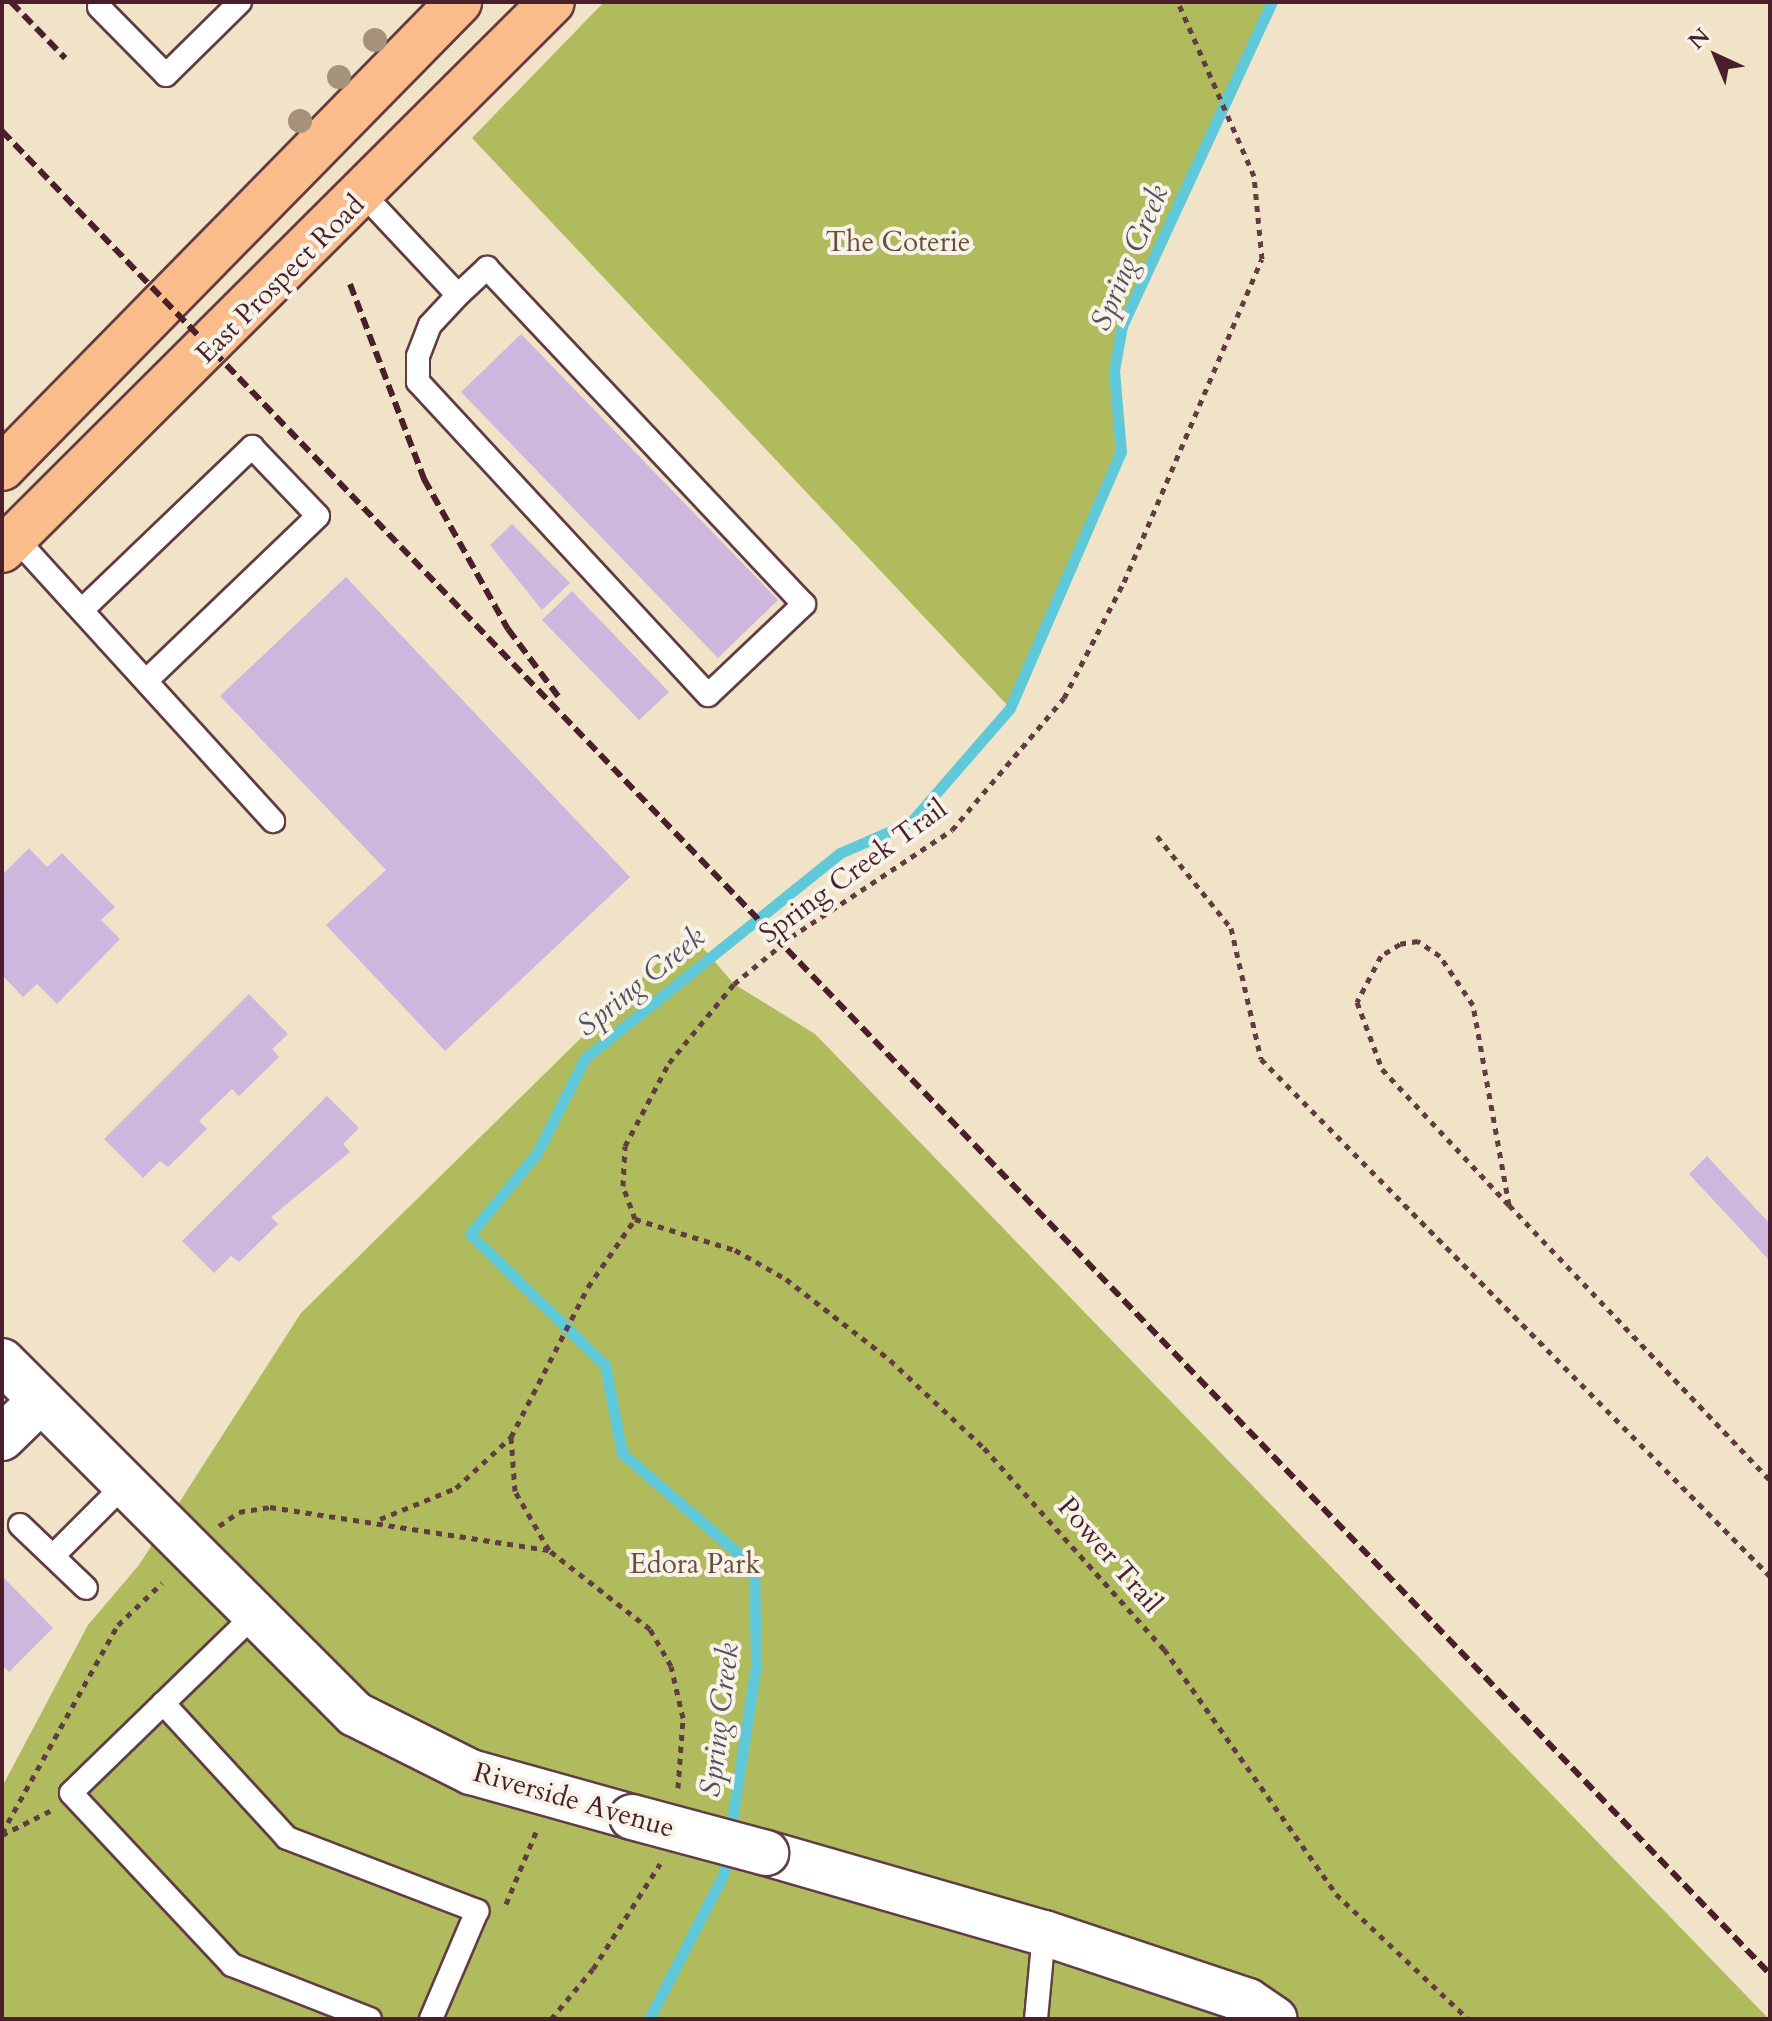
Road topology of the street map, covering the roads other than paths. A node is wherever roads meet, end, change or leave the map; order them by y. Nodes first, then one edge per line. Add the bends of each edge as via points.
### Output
1 (240, 2) edge
2 (459, 2) edge
3 (552, 2) edge
4 (95, 4) edge
5 (364, 195) junction
6 (458, 295) junction
7 (2, 468) edge
8 (6, 537) edge
9 (82, 610) junction
10 (146, 681) junction
11 (273, 821) dead end
12 (2, 1361) edge
13 (40, 1401) junction
14 (2, 1438) edge
15 (122, 1487) junction
16 (20, 1525) dead end
17 (53, 1556) junction
18 (86, 1588) dead end
19 (251, 1618) junction
20 (163, 1703) junction
21 (1044, 1933) junction
22 (370, 2019) edge
23 (431, 2019) edge
24 (1036, 2019) edge
25 (1275, 2019) edge

1 - 4 lane via 166,75
2 - 7 main road
3 - 5 main road, East Prospect Road
5 - 6 lane
5 - 8 main road, East Prospect Road
6 - 6 lane via 487,268 804,604 708,695 418,382 418,356 430,325
8 - 9 lane
9 - 10 lane
9 - 10 lane via 252,447 318,516
10 - 11 lane
12 - 13 street, Riverside Avenue
13 - 14 street
13 - 15 street, Riverside Avenue
15 - 17 lane
15 - 19 street, Riverside Avenue
16 - 17 lane
17 - 18 lane
19 - 20 lane
19 - 21 street, Riverside Avenue, bridge via 355,1714 471,1772
20 - 22 lane via 71,1793 232,1965
20 - 23 lane via 287,1838 477,1911
21 - 24 lane
21 - 25 street, Riverside Avenue via 1248,2001

